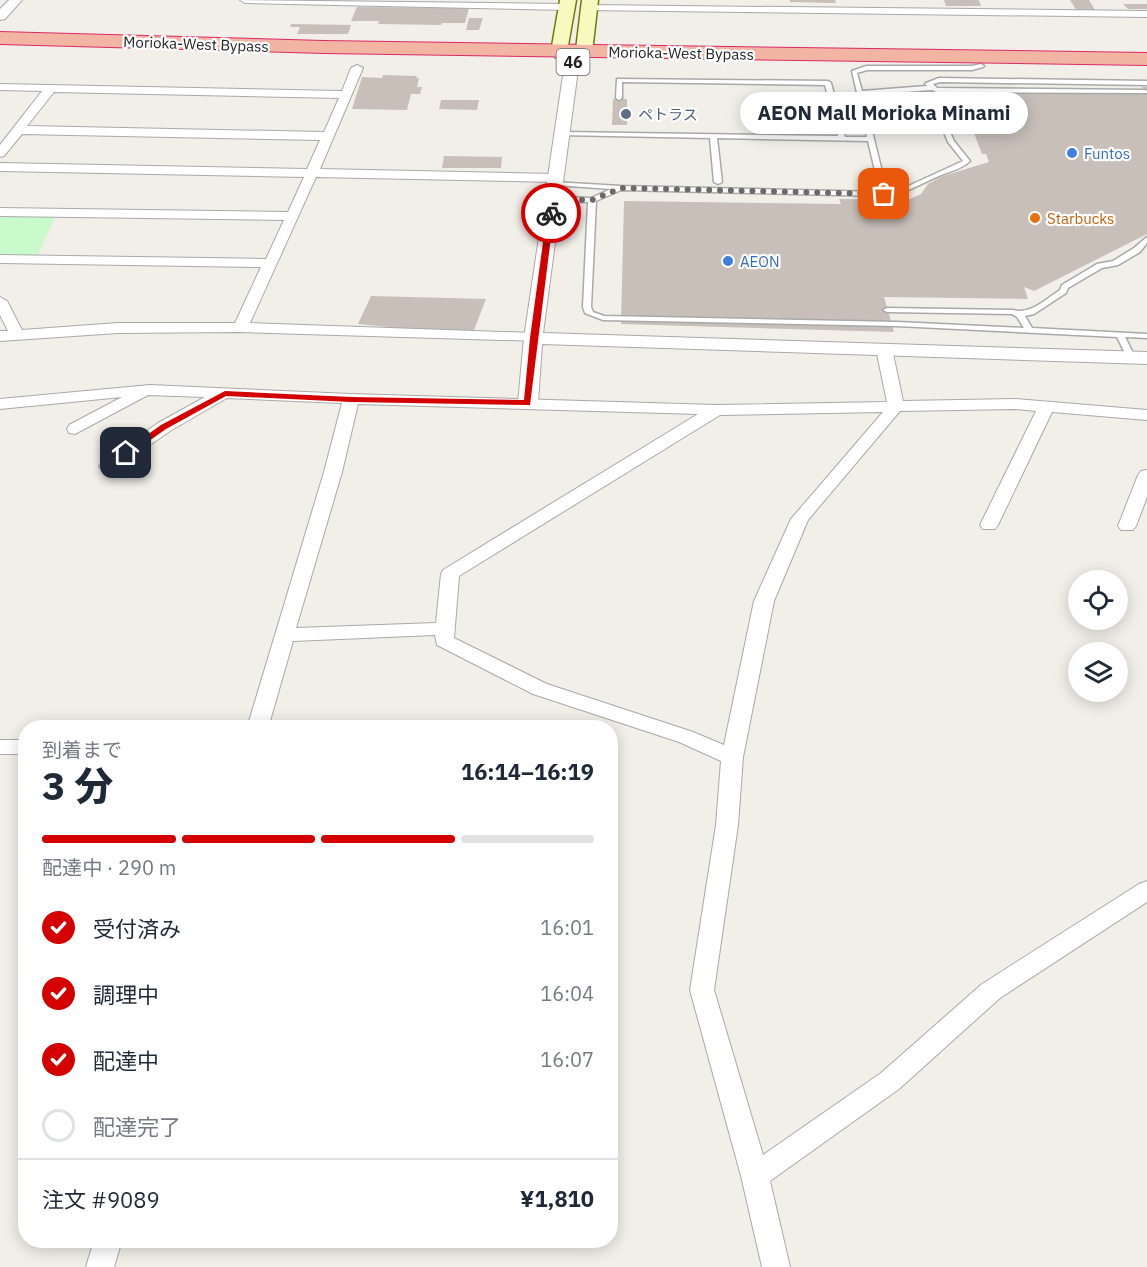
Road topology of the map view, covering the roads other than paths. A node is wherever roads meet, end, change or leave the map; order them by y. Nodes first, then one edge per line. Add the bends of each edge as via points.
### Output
1 (16, 0) edge
2 (245, 0) edge
3 (1110, 0) edge
4 (568, 4) edge
5 (590, 4) edge
6 (856, 5) edge
7 (1119, 14) junction
8 (1147, 14) edge
9 (0, 16) edge
10 (0, 38) edge
11 (0, 48) edge
12 (572, 55) junction
13 (1147, 59) edge
14 (981, 66) junction
15 (357, 68) dead end
16 (1147, 68) edge
17 (1147, 83) edge
18 (0, 87) edge
19 (51, 88) junction
20 (931, 88) junction
21 (1145, 92) dead end
22 (346, 95) junction
23 (860, 96) junction
24 (619, 98) dead end
25 (19, 130) junction
26 (562, 134) junction
27 (327, 136) junction
28 (713, 136) junction
29 (842, 138) junction
30 (871, 139) junction
31 (0, 153) edge
32 (0, 167) edge
33 (312, 172) junction
34 (718, 182) dead end
35 (554, 187) junction
36 (621, 188) junction
37 (884, 194) junction
38 (592, 200) junction
39 (0, 212) edge
40 (293, 216) junction
41 (1147, 240) edge
42 (0, 259) edge
43 (271, 263) junction
44 (0, 301) edge
45 (887, 310) dead end
46 (1020, 315) junction
47 (240, 327) junction
48 (1030, 331) junction
49 (17, 334) junction
50 (1120, 335) junction
51 (0, 336) edge
52 (1147, 336) edge
53 (533, 338) junction
54 (884, 349) junction
55 (1139, 358) edge
56 (150, 390) junction
57 (225, 393) junction
58 (351, 399) junction
59 (528, 403) junction
60 (0, 404) edge
61 (896, 406) junction
62 (1046, 407) junction
63 (716, 410) junction
64 (1147, 415) edge
65 (75, 429) dead end
66 (108, 466) dead end
67 (1147, 475) edge
68 (989, 525) dead end
69 (1127, 526) dead end
70 (445, 629) junction
71 (285, 635) junction
72 (259, 720) edge
73 (0, 747) edge
74 (18, 747) edge
75 (732, 757) junction
76 (1147, 890) edge
77 (755, 1176) junction
78 (106, 1248) edge
79 (100, 1267) edge
80 (776, 1267) edge

1 - 9 street
2 - 4 street
3 - 7 street
4 - 12 main road
5 - 6 street
5 - 12 main road
6 - 7 street
7 - 8 street
10 - 12 highway, Morioka-West Bypass / 46
11 - 12 highway, Morioka-West Bypass / 46
12 - 13 highway, Morioka-West Bypass / 46
12 - 14 highway, Morioka-West Bypass / 46
12 - 26 street
14 - 16 highway, Morioka-West Bypass / 46
14 - 23 lane via 858,69 854,72
15 - 22 street
17 - 20 lane via 939,80 929,82
18 - 19 street
19 - 22 street
19 - 25 street
20 - 21 lane
20 - 23 lane
22 - 27 street
23 - 30 lane
23 - 37 lane via 934,101 951,142 967,161 912,189
24 - 29 lane via 619,80 828,83
25 - 27 street
25 - 31 street
26 - 28 lane
26 - 35 street
27 - 33 street
28 - 29 lane
28 - 34 lane
29 - 30 lane
30 - 37 lane
32 - 33 street
33 - 35 street
33 - 40 street
35 - 36 lane
35 - 38 lane
35 - 53 street
36 - 37 lane
36 - 38 lane
38 - 48 lane via 587,307 589,313 603,318
39 - 40 street
40 - 43 street
41 - 46 lane via 1137,250 1100,266 1031,312
42 - 43 street
43 - 47 street
44 - 49 street
45 - 46 lane
46 - 48 lane
47 - 49 street
47 - 53 street
48 - 50 lane
49 - 51 street
50 - 52 lane
50 - 55 lane
53 - 54 street
53 - 59 street
54 - 55 street
54 - 61 street
56 - 57 street
56 - 60 street
56 - 65 street
57 - 58 street
57 - 66 street via 164,427
58 - 59 street
58 - 71 street
59 - 63 street
61 - 62 street
61 - 63 street
61 - 75 street via 800,519 764,601
62 - 64 street
62 - 68 street
63 - 70 street via 450,574
67 - 69 street
70 - 71 street
70 - 75 street via 444,641 540,689 686,737
71 - 72 street
73 - 74 street
75 - 77 street via 728,825 702,990
76 - 77 street via 991,991 890,1081
77 - 80 street
78 - 79 street

